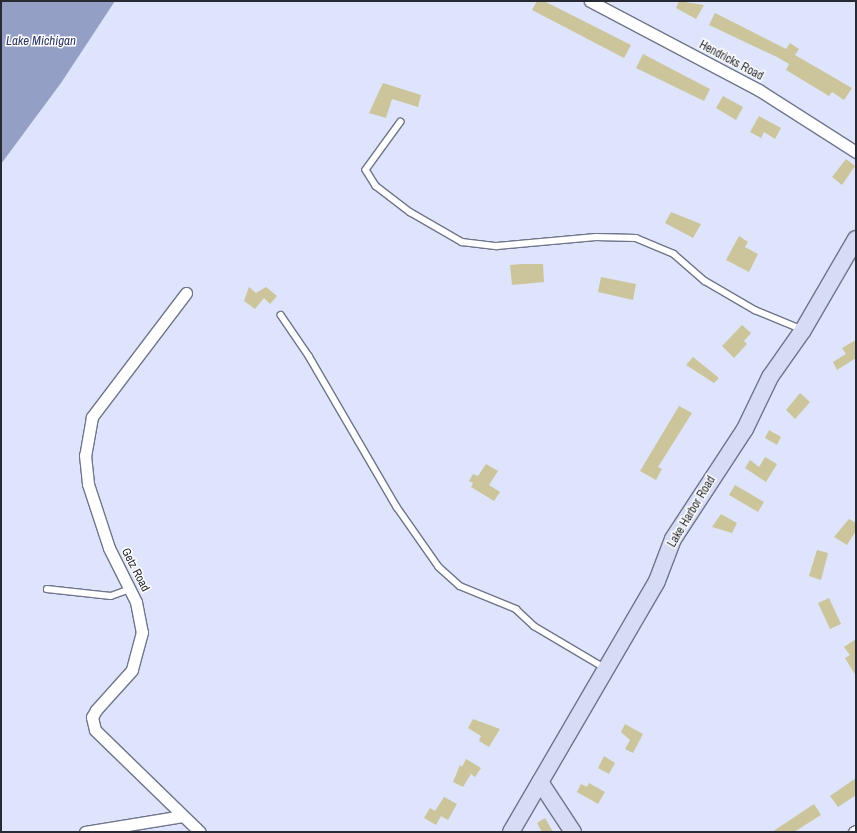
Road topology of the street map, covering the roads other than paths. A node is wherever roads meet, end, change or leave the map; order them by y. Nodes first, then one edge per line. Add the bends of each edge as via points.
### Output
1 (590, 1) edge
2 (401, 122) dead end
3 (856, 152) edge
4 (856, 240) edge
5 (186, 294) dead end
6 (280, 315) dead end
7 (803, 330) junction
8 (130, 588) junction
9 (48, 589) dead end
10 (606, 668) junction
11 (540, 782) junction
12 (182, 816) junction
13 (85, 832) edge
14 (200, 832) edge
15 (511, 832) edge
16 (573, 832) edge

1 - 3 street, Hendricks Road via 759,90
2 - 7 lane via 366,170 376,186 410,212 462,242 497,246 596,237 636,238 674,254 705,281 755,310
4 - 7 street, Lake Harbor Road
5 - 8 street, Getz Road via 92,417 85,455 88,484 109,548
6 - 10 lane via 309,356 397,506 438,567 460,586 516,609 534,626
7 - 10 street, Lake Harbor Road via 770,377 745,429 673,539 657,581
8 - 9 lane via 111,596
8 - 12 street, Getz Road via 136,602 141,642 132,670 92,717 104,741
10 - 11 street, Lake Harbor Road
11 - 15 street, Lake Harbor Road
11 - 16 street
12 - 13 street
12 - 14 street, Getz Road

